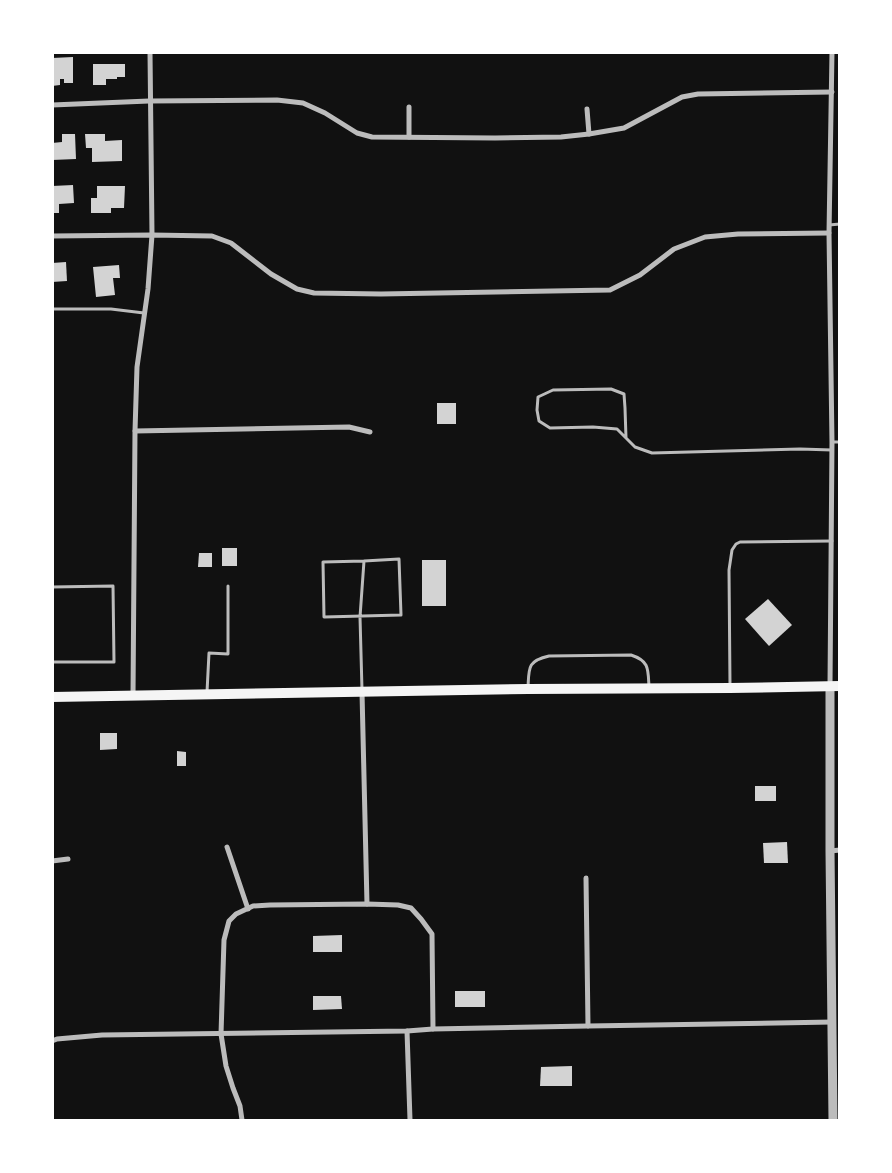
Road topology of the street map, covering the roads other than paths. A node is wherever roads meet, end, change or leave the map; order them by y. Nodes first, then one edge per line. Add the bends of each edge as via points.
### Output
1 (150, 52) edge
2 (832, 52) edge
3 (832, 92) junction
4 (150, 101) junction
5 (52, 105) edge
6 (409, 107) dead end
7 (587, 109) dead end
8 (589, 134) junction
9 (409, 137) junction
10 (829, 224) junction
11 (840, 224) edge
12 (829, 234) junction
13 (152, 235) junction
14 (52, 236) edge
15 (52, 310) edge
16 (145, 313) junction
17 (135, 431) junction
18 (370, 432) dead end
19 (626, 438) junction
20 (832, 442) junction
21 (840, 442) edge
22 (832, 450) junction
23 (832, 541) junction
24 (364, 561) junction
25 (52, 586) edge
26 (228, 586) dead end
27 (360, 617) junction
28 (52, 662) edge
29 (835, 686) edge
30 (650, 688) junction
31 (730, 688) junction
32 (528, 689) junction
33 (362, 692) junction
34 (207, 695) junction
35 (132, 696) junction
36 (52, 697) edge
37 (227, 847) dead end
38 (835, 850) edge
39 (68, 859) dead end
40 (52, 861) edge
41 (586, 878) dead end
42 (367, 904) junction
43 (248, 909) junction
44 (835, 913) edge
45 (833, 1022) junction
46 (588, 1026) junction
47 (433, 1029) junction
48 (407, 1031) junction
49 (222, 1034) junction
50 (52, 1040) edge
51 (242, 1120) edge
52 (410, 1120) edge
53 (834, 1120) edge

1 - 4 street
2 - 3 street
3 - 8 street via 698,94 682,97 624,128
3 - 10 street
4 - 5 street
4 - 9 street via 277,100 303,103 357,133 372,137
4 - 13 street
6 - 9 street
7 - 8 street
8 - 9 street via 514,138
10 - 11 lane
10 - 12 street
12 - 13 street via 705,237 674,249 640,275 610,290 381,294 314,293 297,289 271,274 232,243 212,236
12 - 20 street
13 - 14 street
13 - 16 street
15 - 16 lane via 111,309
16 - 17 street via 137,367
17 - 18 street via 349,427
17 - 35 street
19 - 19 lane via 617,429 550,428 539,421 538,397 553,390 611,389 624,394
19 - 22 lane via 635,447 652,453
20 - 21 lane
20 - 22 street
22 - 23 street
23 - 29 street
23 - 31 lane via 736,544 729,570
24 - 27 lane
24 - 27 lane via 399,559 400,615
24 - 27 lane via 323,562 324,617
25 - 28 lane via 113,586 114,662
26 - 34 lane via 228,654 209,653
27 - 33 lane
29 - 31 main road
29 - 38 street
30 - 31 main road
30 - 32 main road
30 - 32 lane via 647,667 641,658 631,654 537,659 529,670
32 - 33 main road
33 - 34 main road
33 - 42 street
34 - 35 main road
35 - 36 main road
37 - 43 street
38 - 44 street
39 - 40 street
41 - 46 street
42 - 43 street via 270,905
42 - 47 street via 411,908 432,934
43 - 49 street via 229,921 224,940
44 - 45 street
45 - 46 street
45 - 53 street
46 - 47 street
47 - 48 street
48 - 49 street
48 - 52 street
49 - 50 street via 102,1035
49 - 51 street via 226,1066

